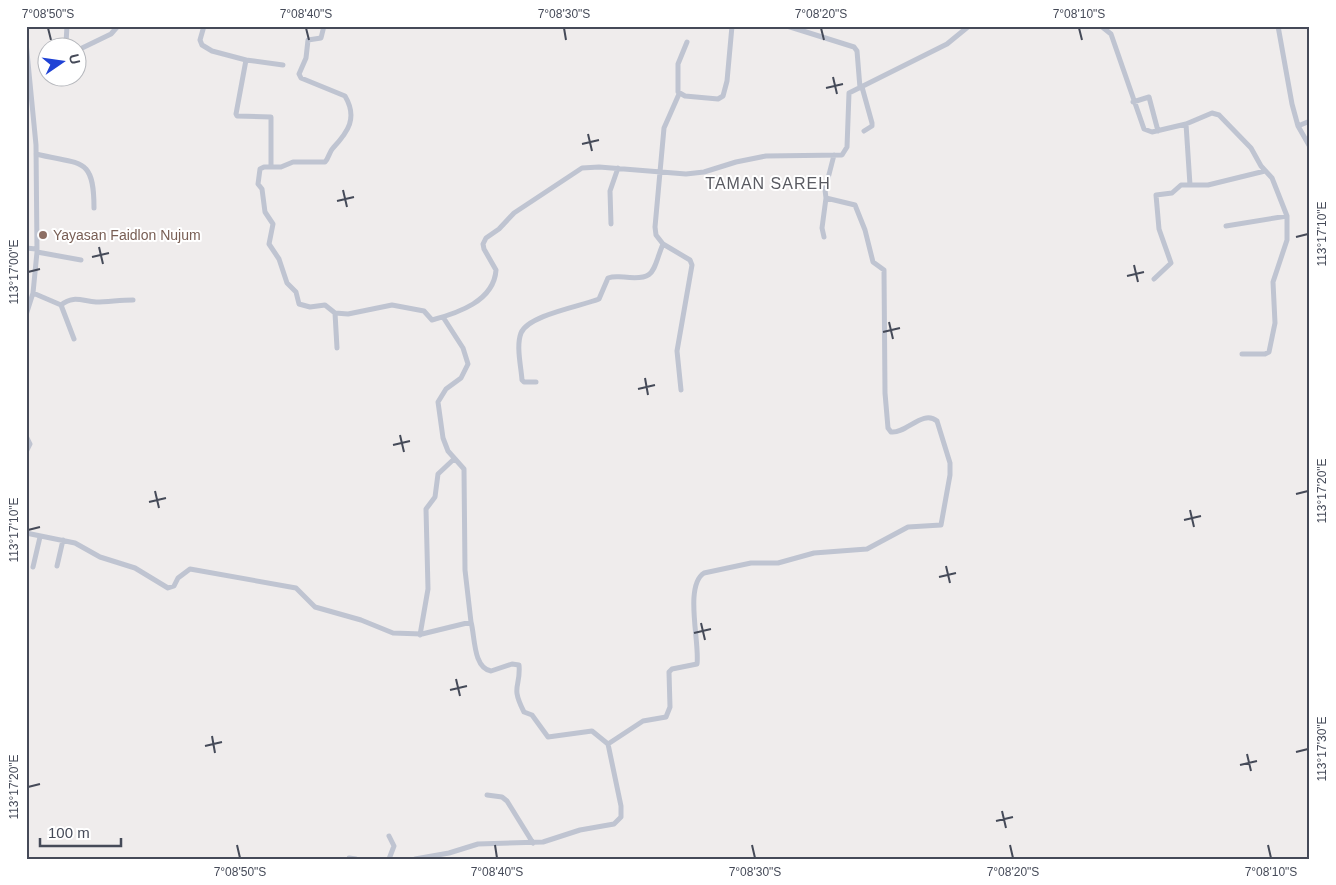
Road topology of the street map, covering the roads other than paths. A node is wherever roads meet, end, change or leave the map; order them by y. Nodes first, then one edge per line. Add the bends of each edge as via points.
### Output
1 (118, 26) edge
2 (204, 26) edge
3 (324, 26) edge
4 (732, 26) edge
5 (788, 26) edge
6 (969, 26) edge
7 (1102, 26) edge
8 (1278, 26) edge
9 (26, 42) edge
10 (687, 42) dead end
11 (88, 45) edge
12 (246, 60) junction
13 (283, 65) dead end
14 (861, 88) junction
15 (679, 94) junction
16 (1133, 102) junction
17 (1310, 121) edge
18 (1186, 124) junction
19 (1298, 126) junction
20 (1158, 130) junction
21 (864, 131) dead end
22 (1310, 146) edge
23 (36, 154) junction
24 (834, 155) junction
25 (271, 167) junction
26 (618, 168) junction
27 (1265, 171) junction
28 (660, 172) junction
29 (1190, 185) junction
30 (826, 198) junction
31 (94, 208) dead end
32 (1287, 216) junction
33 (611, 224) dead end
34 (1226, 226) dead end
35 (824, 237) dead end
36 (663, 244) junction
37 (26, 248) edge
38 (36, 250) junction
39 (81, 260) dead end
40 (1154, 279) dead end
41 (33, 293) junction
42 (133, 300) dead end
43 (61, 305) junction
44 (335, 313) junction
45 (26, 315) edge
46 (443, 317) junction
47 (74, 339) dead end
48 (337, 348) dead end
49 (1242, 354) dead end
50 (536, 382) dead end
51 (680, 390) dead end
52 (26, 436) edge
53 (26, 452) edge
54 (454, 459) junction
55 (26, 533) edge
56 (40, 538) junction
57 (63, 540) junction
58 (57, 566) dead end
59 (34, 567) dead end
60 (471, 622) junction
61 (420, 635) junction
62 (608, 744) junction
63 (487, 795) dead end
64 (389, 836) dead end
65 (533, 843) junction
66 (348, 858) edge
67 (356, 859) edge
68 (389, 859) edge
69 (415, 859) edge

1 - 11 street via 111,34
2 - 12 street via 200,40 202,46
3 - 25 street via 321,38 308,40 306,58 299,74 301,78 345,96 349,130 325,162 293,162
4 - 15 street via 723,96 711,99
5 - 14 street via 854,47
6 - 14 street via 947,44
7 - 16 street via 1111,34
8 - 19 street
9 - 23 street
10 - 15 street via 678,64
12 - 13 street
12 - 25 street via 236,114 271,116
14 - 21 street via 872,123
14 - 24 street via 847,95 847,150 842,155
15 - 28 street via 664,128
16 - 20 street via 1144,129 1148,132
16 - 20 street via 1149,96
17 - 19 street
18 - 20 street
18 - 27 street via 1212,113 1219,115 1246,142
18 - 29 street
19 - 22 street
23 - 31 street via 80,164 88,170 94,185
23 - 38 street
24 - 28 street via 766,156 704,172
24 - 30 street
25 - 44 street via 260,169 258,181 265,212 273,224 270,246 279,259 286,283 296,292 298,303 325,305
26 - 28 street
26 - 33 street via 610,191
26 - 46 street via 577,170 509,216 502,227 483,242 496,270 489,291 473,304
27 - 29 street via 1208,185
27 - 32 street via 1272,178
28 - 36 street via 655,233
29 - 40 street via 1156,195 1159,228 1171,263
30 - 35 street
30 - 62 street via 855,204 873,262 884,270 888,428 897,432 926,418 938,421 950,469 942,523 938,526 908,527 867,549 814,554 778,563 751,563 704,573 698,578 694,600 696,664 669,672 670,707 666,717 643,721
32 - 34 street
32 - 49 street via 1287,240 1273,282 1275,324 1269,352
36 - 50 street via 648,277 608,278 599,299 542,317 521,331 522,380
36 - 51 street via 690,260 692,265 677,351
37 - 38 street
38 - 39 street
38 - 41 street
41 - 43 street
41 - 45 street
42 - 43 street via 94,302 78,298
43 - 47 street
44 - 46 street via 356,314 392,304 424,311 431,320
44 - 48 street
46 - 54 street via 464,348 468,364 461,378 446,389 438,402 443,438
52 - 53 street via 30,444
54 - 60 street via 464,469 465,570
54 - 61 street via 438,474 435,497 426,509 428,589
55 - 56 street
56 - 57 street
56 - 59 street
57 - 58 street
57 - 61 street via 135,568 168,588 190,569 286,585 296,588 315,607 393,633
60 - 61 street
60 - 62 street via 483,668 491,671 519,665 516,696 524,712 532,714 548,737 592,731
62 - 65 street via 621,817 614,824
63 - 65 street via 507,801
64 - 68 street via 394,846
65 - 69 street via 478,844
66 - 67 street

